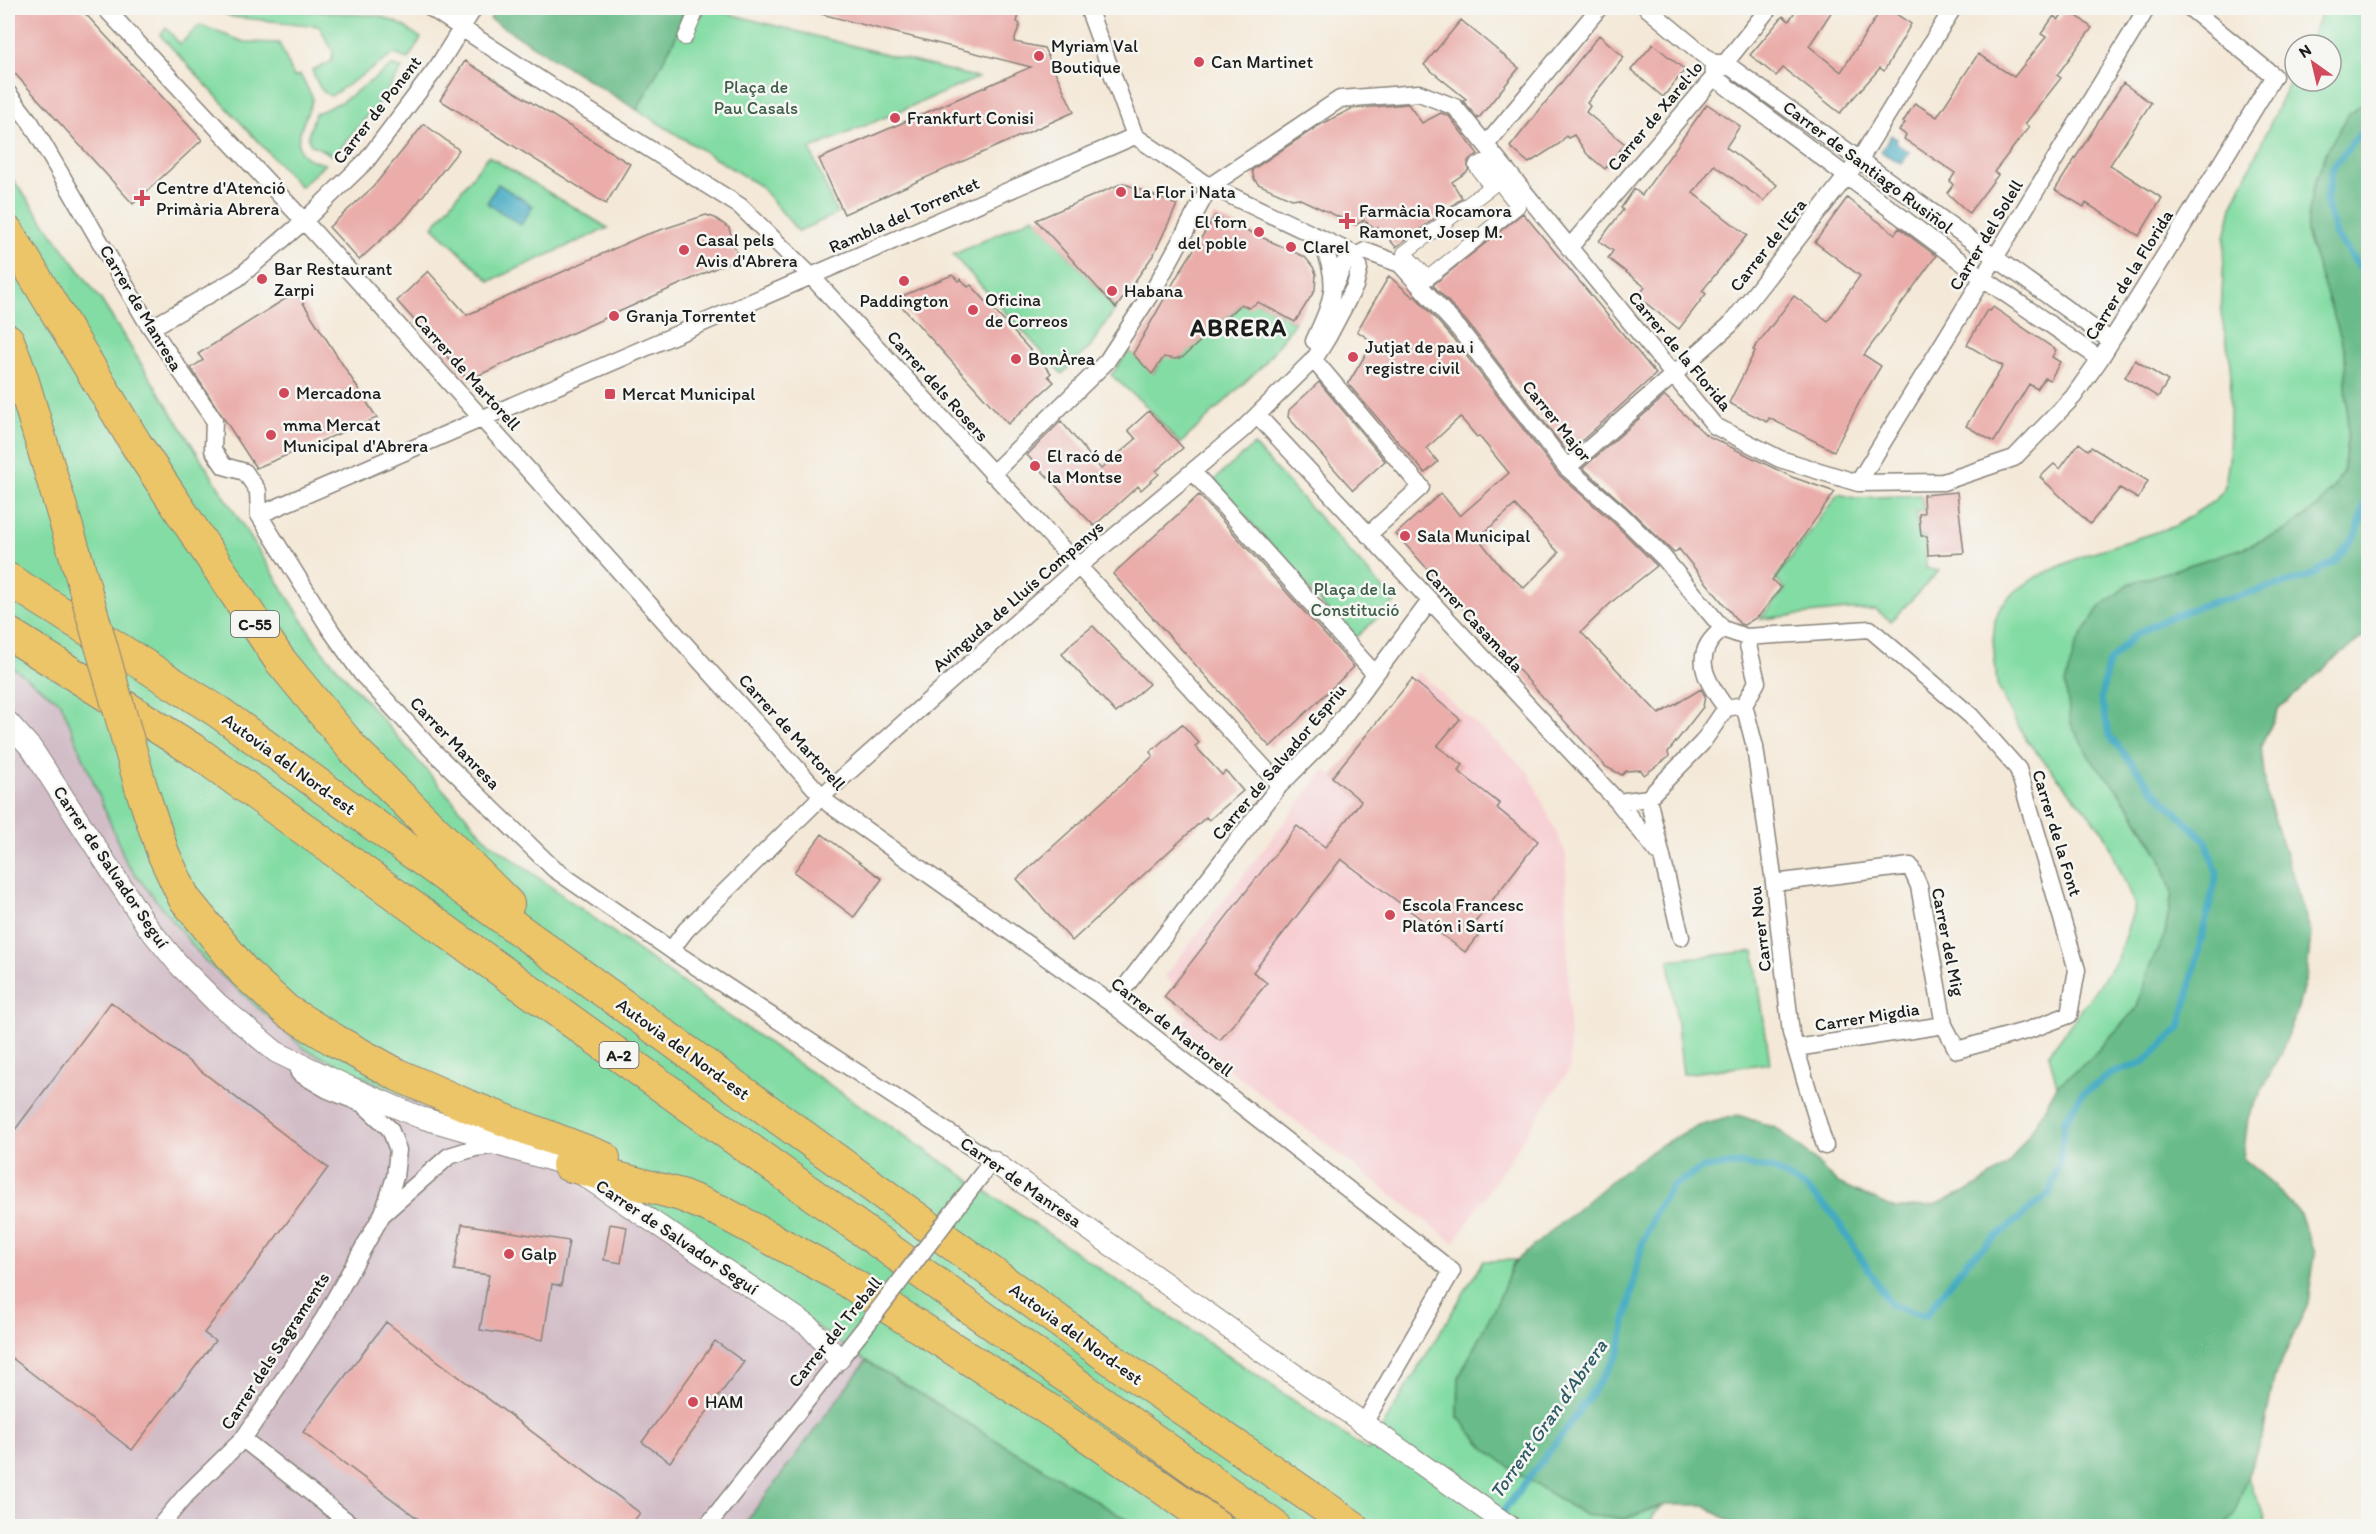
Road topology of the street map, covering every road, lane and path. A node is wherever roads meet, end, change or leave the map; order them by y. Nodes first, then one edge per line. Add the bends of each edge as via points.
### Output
1 (105, 8) edge
2 (431, 8) edge
3 (474, 8) edge
4 (698, 8) edge
5 (1078, 8) edge
6 (1088, 8) edge
7 (1599, 8) edge
8 (1647, 8) edge
9 (1769, 8) edge
10 (1953, 8) edge
11 (2147, 8) edge
12 (2190, 8) edge
13 (461, 28) junction
14 (1097, 31) junction
15 (685, 38) dead end
16 (1717, 67) junction
17 (8, 93) edge
18 (1135, 136) junction
19 (1486, 145) junction
20 (1860, 159) junction
21 (1847, 176) junction
22 (1210, 186) junction
23 (304, 221) junction
24 (8, 232) edge
25 (1319, 237) junction
26 (1569, 248) junction
27 (1404, 253) joint
28 (1356, 255) junction
29 (1995, 257) junction
30 (812, 277) junction
31 (1983, 278) junction
32 (1335, 285) junction
33 (151, 328) junction
34 (8, 340) edge
35 (2111, 341) junction
36 (1313, 359) junction
37 (2100, 359) junction
38 (1673, 376) junction
39 (1287, 385) junction
40 (1257, 415) junction
41 (483, 418) junction
42 (1567, 468) junction
43 (1193, 472) junction
44 (992, 474) junction
45 (1858, 483) junction
46 (259, 516) junction
47 (1368, 535) junction
48 (1078, 567) junction
49 (8, 579) edge
50 (1430, 601) junction
51 (1723, 629) junction
52 (8, 633) edge
53 (1746, 637) junction
54 (1375, 674) junction
55 (1744, 705) junction
56 (1726, 708) junction
57 (8, 722) edge
58 (1280, 785) junction
59 (822, 796) junction
60 (1648, 798) junction
61 (1618, 802) junction
62 (1662, 858) junction
63 (1774, 883) junction
64 (1681, 937) dead end
65 (672, 950) junction
66 (567, 965) junction
67 (1112, 1004) junction
68 (1944, 1025) junction
69 (1796, 1048) junction
70 (276, 1052) junction
71 (498, 1145) junction
72 (1826, 1146) dead end
73 (568, 1165) junction
74 (988, 1167) junction
75 (681, 1195) junction
76 (383, 1213) junction
77 (839, 1359) junction
78 (1363, 1425) junction
79 (243, 1439) junction
80 (160, 1527) edge
81 (354, 1527) edge
82 (707, 1527) edge
83 (1217, 1527) edge
84 (1274, 1527) edge
85 (1352, 1527) edge
86 (1509, 1527) edge

1 - 23 street, Carrer de Martorell
2 - 13 street, Carrer dels Rosers
3 - 13 street, Carrer de Ponent
4 - 15 street
5 - 14 street
6 - 14 street
7 - 19 street
8 - 16 street, Carrer de Santiago Rusiñol
9 - 16 street, Carrer de Xarel·lo
10 - 20 street, Carrer de l'Era
11 - 29 street, Carrer del Solell
12 - 35 street, Carrer de la Florida via 2274,75
13 - 23 street, Carrer de Ponent via 438,66 368,160
13 - 30 street, Carrer dels Rosers via 740,206
14 - 18 street
16 - 20 street, Carrer de Santiago Rusiñol
16 - 21 street, Carrer de Santiago Rusiñol
16 - 26 street, Carrer de Xarel·lo
17 - 33 street, Carrer de Manresa via 31,123
18 - 22 street, Carrer Major
18 - 30 street, Rambla del Torrentet
19 - 22 street, Carrer de la Florida via 1455,107 1419,93 1340,99
19 - 26 street, Carrer de la Florida
20 - 21 street, Carrer de l'Era
20 - 29 street, Carrer de Santiago Rusiñol
21 - 31 street, Carrer de Santiago Rusiñol
21 - 38 street, Carrer de l'Era via 1730,326
22 - 25 street, Carrer Major
22 - 44 street via 1157,284 1107,361
23 - 33 street, Carrer de Ponent via 238,278
23 - 41 street, Carrer de Martorell
24 - 66 highway, C-55 via 136,444 279,658 353,749
25 - 28 street, Carrer Major
25 - 32 street
26 - 38 street, Carrer de la Florida
27 - 27 street via 1428,278 1518,206 1483,162 1476,166 1491,187
28 - 32 street via 1345,262
28 - 36 street, Avinguda de Lluís Companys via 1359,270 1354,286
28 - 42 street, Carrer Major via 1365,251 1400,264 1459,329
29 - 31 street, Carrer del Solell
29 - 35 street, Carrer de Santiago Rusiñol
30 - 41 street, Rambla del Torrentet
30 - 44 street, Carrer dels Rosers
31 - 37 street, Carrer de Santiago Rusiñol
31 - 45 street, Carrer del Solell
32 - 39 street via 1326,317
33 - 46 street, Carrer de Manresa via 214,420 213,450 224,466 245,472 258,490
34 - 75 highway, bridge via 78,564 141,787 163,853 184,898 245,973 287,1011 336,1041 398,1075 635,1170
35 - 37 street, Carrer de la Florida
36 - 39 street, Avinguda de Lluís Companys
36 - 47 street via 1421,487
37 - 45 street, Carrer de la Florida via 2073,397 2014,458 1943,482
38 - 42 street, Carrer de l'Era
38 - 45 street, Carrer de la Florida via 1715,426 1780,459
39 - 40 street, Avinguda de Lluís Companys
40 - 43 street, Avinguda de Lluís Companys
40 - 47 street, Carrer Casamada
41 - 46 street, Rambla del Torrentet
41 - 59 street, Carrer de Martorell
42 - 51 street, Carrer Major via 1664,558
43 - 48 street, Avinguda de Lluís Companys
43 - 54 street
44 - 48 street, Carrer dels Rosers
46 - 65 street, Carrer Manresa via 361,673 431,749 554,868
47 - 50 street, Carrer Casamada
48 - 58 street, Carrer dels Rosers
48 - 59 street, Avinguda de Lluís Companys
49 - 66 highway, Autovia del Nord-est / A-2 via 220,713
50 - 54 street, Carrer de Salvador Espriu
50 - 61 street, Carrer Casamada
51 - 53 street
51 - 56 street via 1709,639 1703,659 1708,684
52 - 84 highway, A-2 via 197,752
53 - 55 street via 1757,682
53 - 68 street, Carrer de la Font via 1870,630 1971,716 2018,769 2077,970 2069,1015 1957,1050
54 - 58 street, Carrer de Salvador Espriu via 1328,737
55 - 56 street
55 - 63 street, Carrer Nou via 1755,747
56 - 60 street via 1702,743
57 - 70 street, Carrer de Salvador Seguí via 39,759 147,926 217,1003
58 - 67 street, Carrer de Salvador Espriu
59 - 65 street, Avinguda de Lluís Companys via 686,930
59 - 67 street, Carrer de Martorell
60 - 61 street
60 - 62 street
61 - 62 street, Carrer Casamada
62 - 64 street
63 - 68 street, Carrer del Mig via 1910,866 1919,886
63 - 69 street, Carrer Nou
65 - 74 street, Carrer de Manresa
66 - 85 highway, Autovia del Nord-est / A-2 via 1122,1367
67 - 78 street, Carrer de Martorell via 1452,1270
68 - 69 street, Carrer Migdia
69 - 72 street, Carrer Nou
70 - 71 street, Carrer de Salvador Seguí via 419,1117 477,1134
70 - 76 street, Carrer de Salvador Seguí via 300,1074 363,1104 390,1129 398,1150 395,1177
71 - 73 street, Carrer de Salvador Seguí
71 - 76 street, Carrer de Salvador Seguí via 449,1155
73 - 75 highway
73 - 77 street, Carrer de Salvador Seguí via 809,1326
74 - 77 street, Carrer del Treball, bridge
74 - 78 street, Carrer de Manresa
75 - 83 highway via 720,1211 833,1272 1065,1420
76 - 79 street, Carrer dels Sagraments via 324,1318
77 - 82 street, Carrer del Treball
78 - 86 street, Carrer de Manresa
79 - 80 street, Carrer dels Sagraments via 186,1495
79 - 81 street

